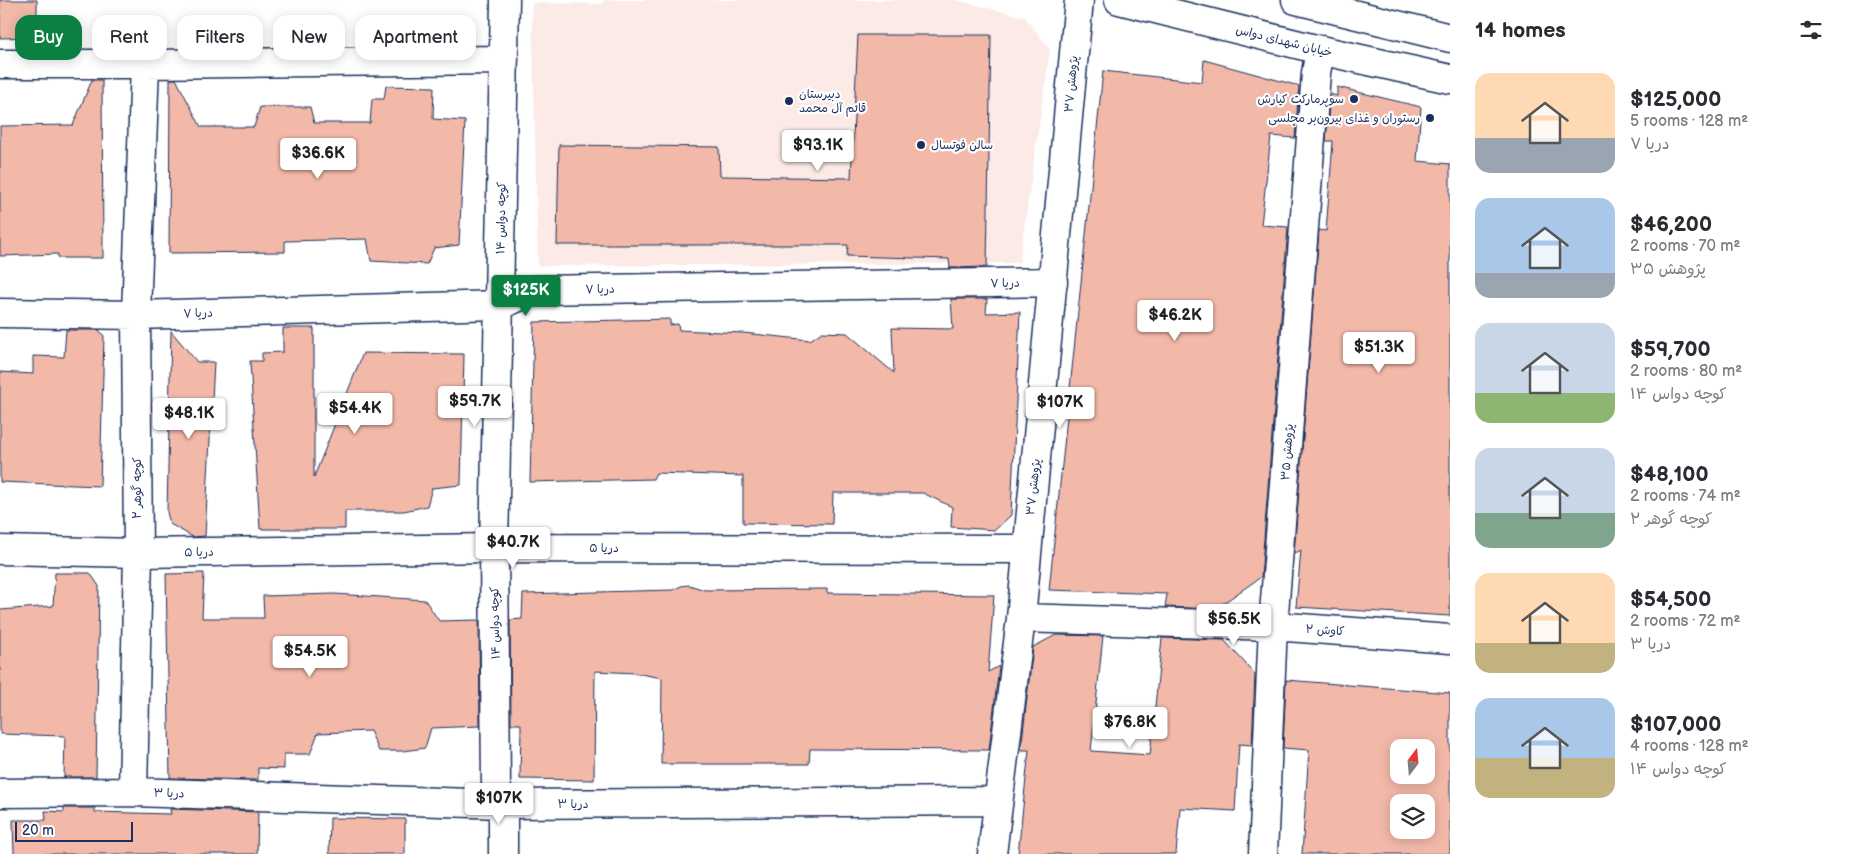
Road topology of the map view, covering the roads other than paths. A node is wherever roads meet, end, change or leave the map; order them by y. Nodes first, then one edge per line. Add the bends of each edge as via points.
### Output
1 (505, 0) edge
2 (1079, 0) edge
3 (1119, 0) edge
4 (1296, 0) edge
5 (1450, 38) edge
6 (1320, 50) junction
7 (504, 60) junction
8 (0, 64) edge
9 (145, 64) junction
10 (1450, 79) edge
11 (1053, 282) junction
12 (500, 305) junction
13 (0, 313) edge
14 (136, 315) junction
15 (494, 548) junction
16 (1027, 549) junction
17 (0, 550) edge
18 (138, 553) junction
19 (1020, 618) junction
20 (1274, 626) junction
21 (1450, 639) edge
22 (0, 792) edge
23 (133, 792) junction
24 (997, 801) junction
25 (503, 804) junction
26 (503, 854) edge
27 (992, 854) edge
28 (1263, 854) edge

1 - 7 street, کوچه دواس ۱۴
2 - 11 street, پژوهش ۳۷
3 - 6 street, خیابان شهدای دواس
4 - 5 street
6 - 10 street, خیابان شهدای دواس
6 - 20 street, پژوهش ۳۵
7 - 9 street
7 - 12 street, کوچه دواس ۱۴
8 - 9 street
9 - 14 street, کوچه گوهر ۲
11 - 12 street, دریا ۷ via 535,290
11 - 16 street, پژوهش ۳۷
12 - 14 street, دریا ۷
12 - 15 street, کوچه دواس ۱۴
13 - 14 street, دریا ۷
14 - 18 street, کوچه گوهر ۲
15 - 16 street, دریا ۵
15 - 18 street, دریا ۵
15 - 25 street, کوچه دواس ۱۴ via 496,787
16 - 19 street, پژوهش ۳۷
17 - 18 street, دریا ۵
18 - 23 street, کوچه گوهر ۲
19 - 20 street, کاوش ۲
19 - 24 street, پژوهش ۳۷
20 - 21 street, کاوش ۲
20 - 28 street, پژوهش ۳۵
22 - 23 street, دریا ۳
23 - 25 street, دریا ۳
24 - 25 street, دریا ۳
24 - 27 street, پژوهش ۳۷
25 - 26 street, کوچه دواس ۱۴

